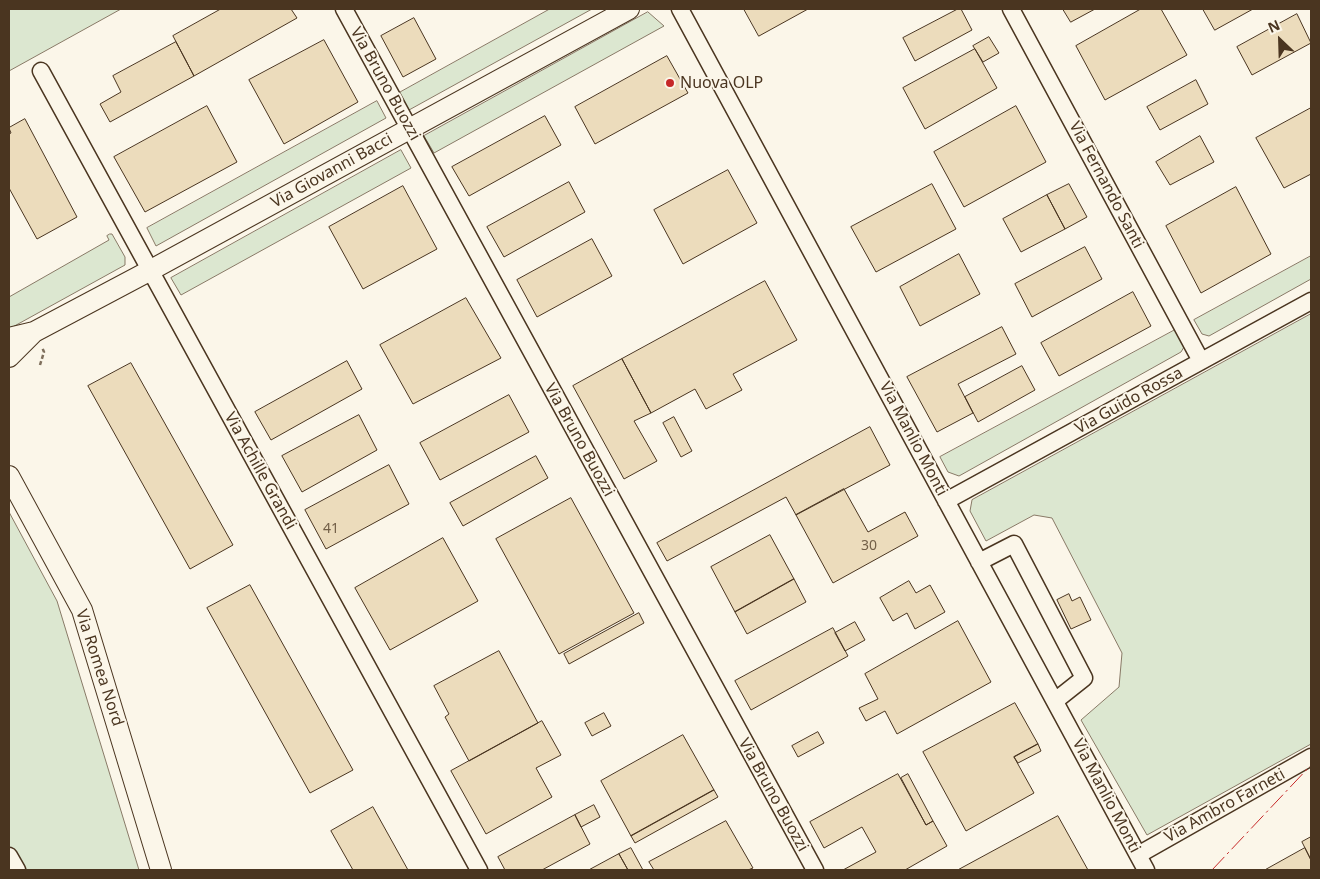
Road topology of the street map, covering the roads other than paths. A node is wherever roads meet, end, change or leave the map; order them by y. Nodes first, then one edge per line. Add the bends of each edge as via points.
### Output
1 (344, 9) edge
2 (629, 9) edge
3 (680, 9) edge
4 (1010, 9) edge
5 (41, 71) dead end
6 (410, 129) junction
7 (151, 270) junction
8 (1311, 301) edge
9 (34, 332) junction
10 (9, 338) edge
11 (9, 358) edge
12 (1201, 361) junction
13 (9, 476) edge
14 (946, 501) junction
15 (979, 562) junction
16 (1055, 701) junction
17 (1311, 757) edge
18 (1138, 855) junction
19 (9, 856) edge
20 (17, 870) edge
21 (161, 870) edge
22 (479, 870) edge
23 (815, 870) edge
24 (1146, 870) edge

1 - 6 street, Via Bruno Buozzi
2 - 6 main road, Via Giovanni Bacci
3 - 14 street, Via Manlio Monti
4 - 12 street, Via Fernando Santi
5 - 7 street, Via Achille Grandi
6 - 7 main road, Via Giovanni Bacci
6 - 23 street, Via Bruno Buozzi
7 - 9 main road, Via Giovanni Bacci
7 - 22 street, Via Achille Grandi
8 - 12 street, Via Guido Rossa
9 - 10 main road, Via Giovanni Bacci
9 - 11 main road, Via Giovanni Bacci
12 - 14 street, Via Guido Rossa
13 - 21 main road, Via Romea Nord via 82,610
14 - 15 street, Via Manlio Monti
15 - 16 street, Via Manlio Monti
15 - 16 street via 1014,544 1084,678
16 - 18 street, Via Manlio Monti
17 - 18 street, Via Ambro Farneti
18 - 24 street, Via Manlio Monti
19 - 20 street

